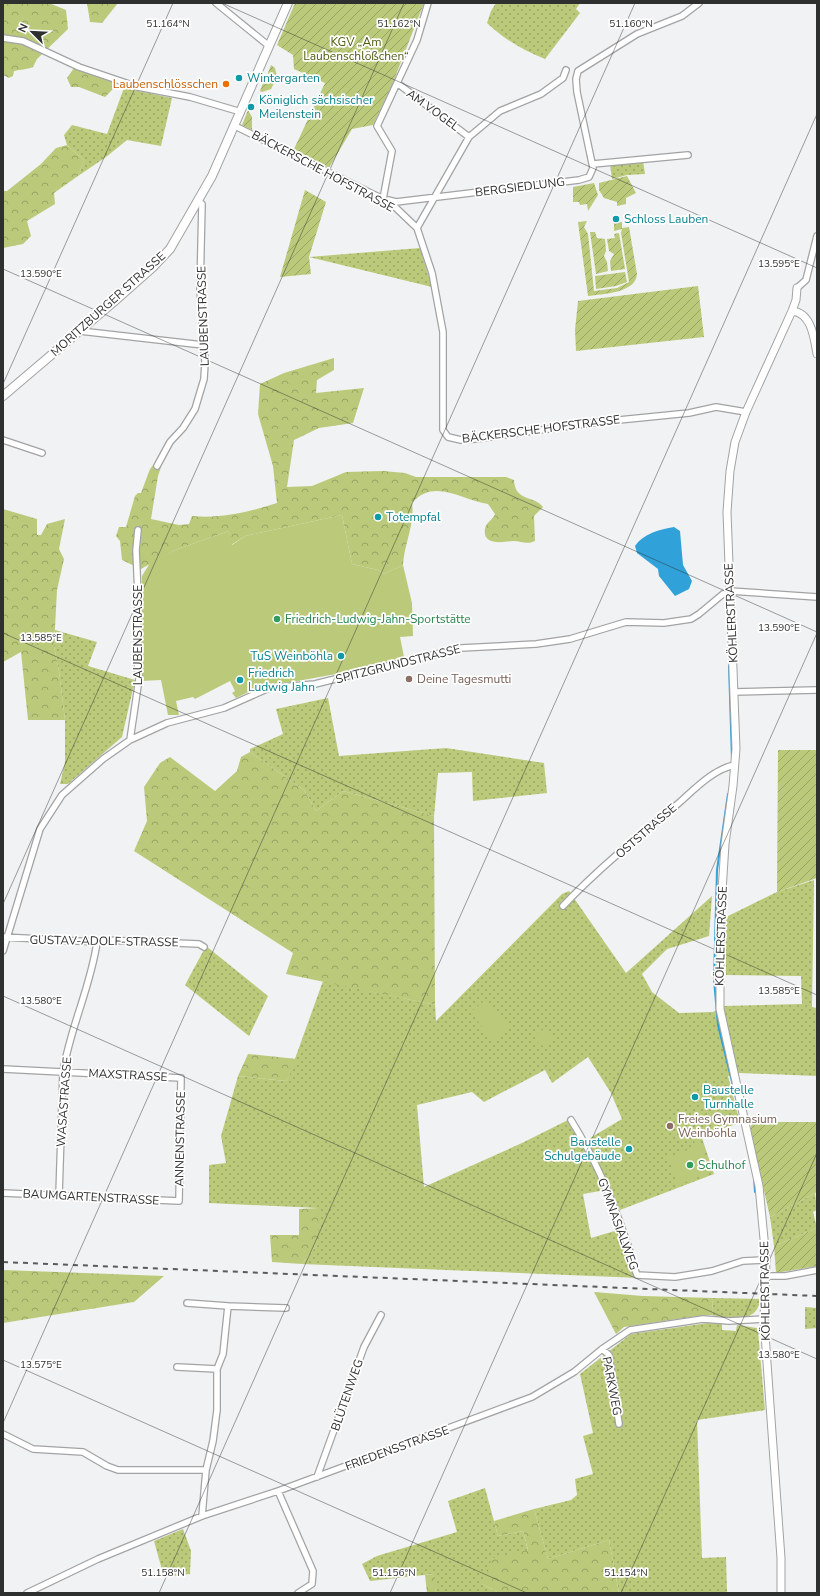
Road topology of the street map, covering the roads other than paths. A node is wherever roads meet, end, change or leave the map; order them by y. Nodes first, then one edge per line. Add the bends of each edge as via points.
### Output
1 (216, 3) edge
2 (288, 3) edge
3 (428, 3) edge
4 (699, 3) edge
5 (3, 38) edge
6 (269, 46) junction
7 (566, 70) dead end
8 (397, 83) junction
9 (241, 112) junction
10 (235, 126) junction
11 (469, 137) junction
12 (688, 155) dead end
13 (593, 164) junction
14 (436, 197) junction
15 (383, 199) junction
16 (198, 201) junction
17 (417, 228) junction
18 (817, 236) edge
19 (797, 288) joint
20 (792, 311) junction
21 (80, 331) junction
22 (814, 331) edge
23 (203, 345) junction
24 (817, 354) edge
25 (3, 396) edge
26 (746, 412) junction
27 (3, 440) edge
28 (42, 453) dead end
29 (158, 466) dead end
30 (138, 530) dead end
31 (730, 591) junction
32 (817, 597) edge
33 (817, 690) edge
34 (734, 692) junction
35 (130, 740) junction
36 (735, 765) junction
37 (563, 906) dead end
38 (5, 938) edge
39 (97, 942) junction
40 (204, 947) dead end
41 (3, 951) edge
42 (3, 1069) edge
43 (64, 1072) junction
44 (182, 1078) joint
45 (570, 1120) dead end
46 (3, 1193) edge
47 (59, 1195) junction
48 (179, 1201) joint
49 (766, 1260) junction
50 (817, 1270) edge
51 (766, 1276) junction
52 (187, 1303) dead end
53 (228, 1306) junction
54 (286, 1308) dead end
55 (381, 1315) dead end
56 (764, 1319) junction
57 (602, 1349) junction
58 (177, 1366) dead end
59 (217, 1369) junction
60 (620, 1424) dead end
61 (3, 1434) edge
62 (206, 1470) junction
63 (317, 1477) junction
64 (278, 1491) junction
65 (202, 1516) junction
66 (27, 1593) edge
67 (298, 1593) edge
68 (781, 1593) edge

1 - 6 street
2 - 6 main road, MORITZBURGER STRASSE
3 - 8 street, AM VOGEL via 417,40
4 - 13 street via 682,16 637,34 578,71 577,92
5 - 9 street via 23,41 79,67 123,83 190,97
6 - 9 main road, MORITZBURGER STRASSE
7 - 11 street via 562,78 541,94 500,111
8 - 11 street, AM VOGEL
8 - 15 street, AM VOGEL via 377,126 392,151
9 - 10 main road, MORITZBURGER STRASSE
10 - 15 street, BÄCKERSCHE HOFSTRASSE
10 - 16 main road, MORITZBURGER STRASSE
11 - 14 street
12 - 13 street
13 - 14 street, BERGSIEDLUNG via 591,174 579,180
14 - 15 street via 396,202
14 - 17 street
15 - 17 street, BÄCKERSCHE HOFSTRASSE
16 - 21 main road, MORITZBURGER STRASSE via 165,255
16 - 23 street, LAUBENSTRASSE via 202,204 200,290
17 - 26 street, BÄCKERSCHE HOFSTRASSE via 432,273 443,322 443,430 448,437 461,440 475,439 598,422 690,413 716,407
18 - 19 street via 806,280
19 - 20 street, KÖHLERSTRASSE
20 - 22 street via 805,317
20 - 26 street, KÖHLERSTRASSE
21 - 23 street
21 - 25 main road, MORITZBURGER STRASSE
22 - 24 street
23 - 29 street, LAUBENSTRASSE via 205,369 199,398 188,420 170,442
26 - 31 street, KÖHLERSTRASSE via 735,442 727,500
27 - 28 street
30 - 35 street, LAUBENSTRASSE via 136,550 139,679
31 - 32 street
31 - 34 street, KÖHLERSTRASSE
31 - 35 street, SPITZGRUNDSTRASSE via 691,619 664,623 626,622 570,639 541,644 453,649 315,684 269,688 224,708 167,723
33 - 34 street
34 - 36 street, KÖHLERSTRASSE
35 - 38 street, SPITZGRUNDSTRASSE via 103,759 62,795 40,829
36 - 37 street, OSTSTRASSE via 726,766 692,791 637,837
36 - 49 street, KÖHLERSTRASSE via 725,844 720,923 720,1009 759,1186
38 - 39 street, GUSTAV-ADOLF-STRASSE
38 - 41 street, SPITZGRUNDSTRASSE
39 - 40 street, GUSTAV-ADOLF-STRASSE via 104,940 182,943 199,944
39 - 43 street, WASASTRASSE via 81,1007 66,1053
42 - 43 street, MAXSTRASSE
43 - 44 street, MAXSTRASSE
43 - 47 street, WASASTRASSE
44 - 48 street, ANNENSTRASSE
45 - 49 street, GYMNASIALWEG via 588,1146 606,1185 637,1275 675,1277 743,1261
46 - 47 street, BAUMGARTENSTRASSE
47 - 48 street, BAUMGARTENSTRASSE
49 - 51 street, KÖHLERSTRASSE
50 - 51 street via 785,1276
51 - 56 street, KÖHLERSTRASSE
52 - 53 street
53 - 54 street
53 - 59 street via 223,1354
55 - 63 street, BLÜTENWEG via 364,1347
56 - 57 street, FRIEDENSSTRASSE via 703,1319 630,1330
56 - 68 street, KÖHLERSTRASSE via 781,1558
57 - 60 street, PARKWEG via 609,1356
57 - 63 street, FRIEDENSSTRASSE via 574,1372 532,1397
58 - 59 street
59 - 62 street via 217,1410
61 - 62 street via 33,1449 83,1452 118,1470
62 - 65 street
63 - 64 street, FRIEDENSSTRASSE
64 - 65 street, FRIEDENSSTRASSE
64 - 67 street via 312,1571 312,1584
65 - 66 street, FRIEDENSSTRASSE via 98,1558

